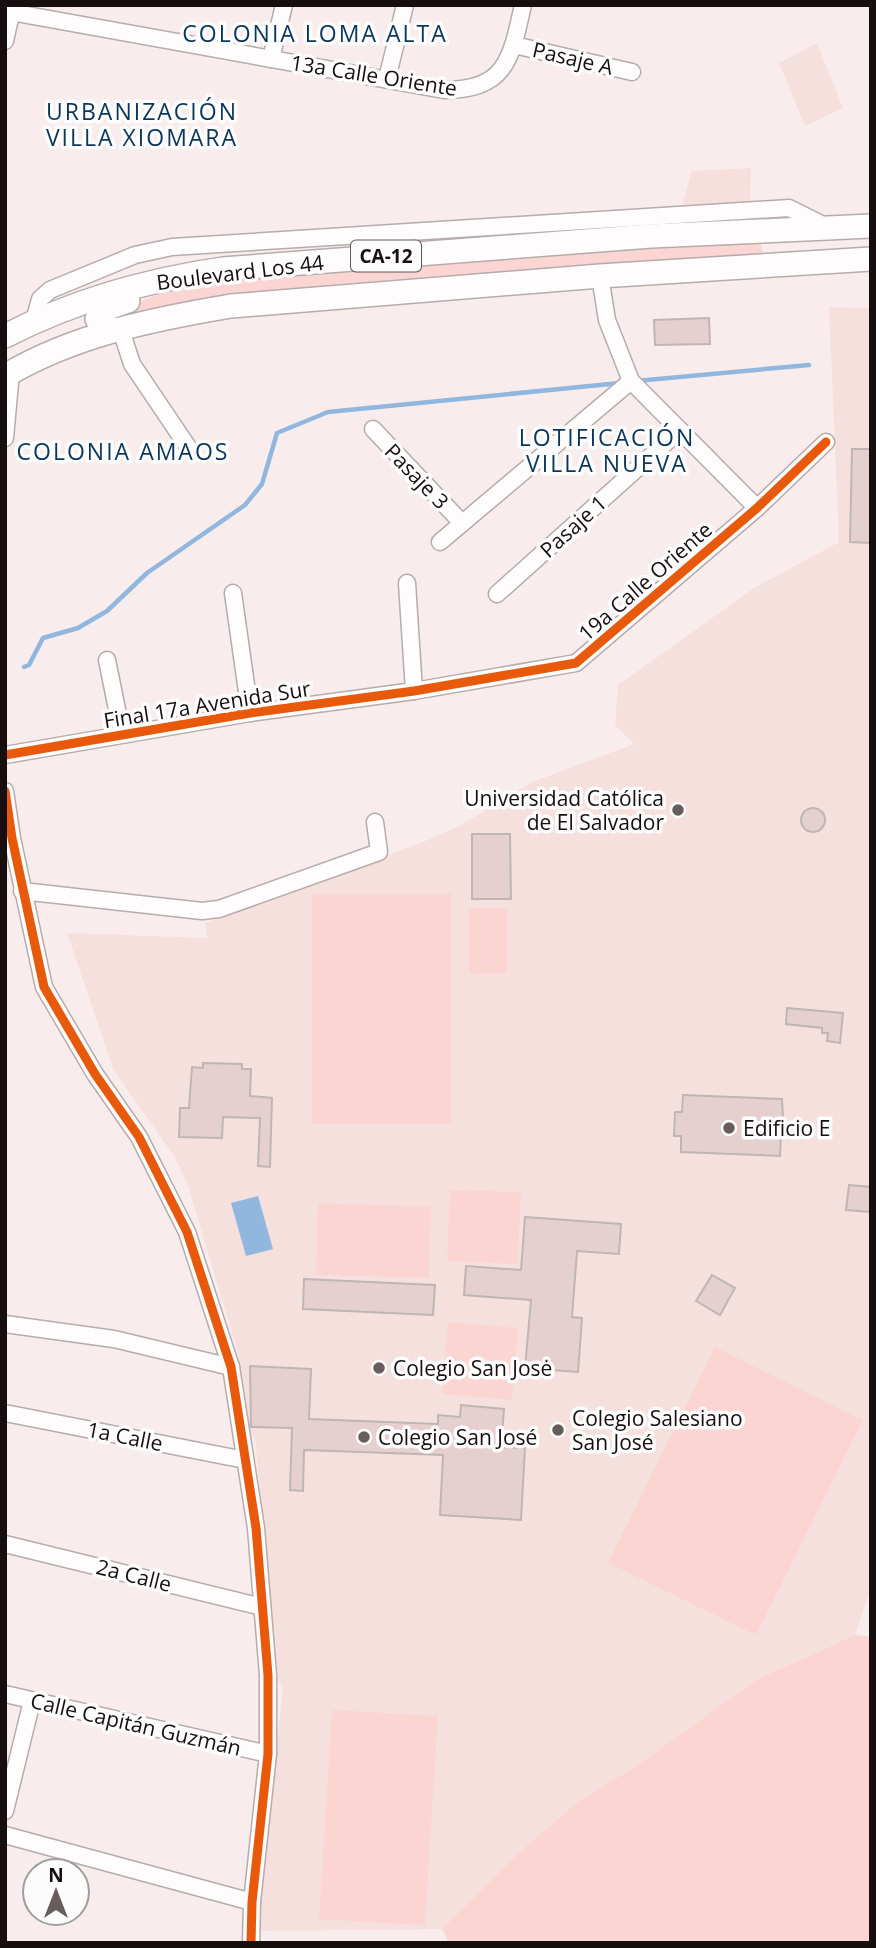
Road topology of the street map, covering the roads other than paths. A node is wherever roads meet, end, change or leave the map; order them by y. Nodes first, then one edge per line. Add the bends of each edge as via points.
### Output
1 (284, 5) edge
2 (405, 5) edge
3 (523, 5) edge
4 (10, 9) edge
5 (5, 41) edge
6 (514, 45) junction
7 (271, 59) junction
8 (632, 72) dead end
9 (387, 79) junction
10 (871, 219) edge
11 (819, 222) junction
12 (871, 226) edge
13 (778, 229) junction
14 (871, 253) edge
15 (871, 258) edge
16 (745, 266) junction
17 (184, 275) junction
18 (600, 276) junction
19 (71, 305) junction
20 (34, 321) junction
21 (121, 330) junction
22 (5, 336) edge
23 (13, 372) edge
24 (631, 381) junction
25 (373, 429) dead end
26 (680, 430) junction
27 (5, 438) edge
28 (826, 442) dead end
29 (190, 450) dead end
30 (757, 508) junction
31 (462, 523) junction
32 (440, 542) dead end
33 (407, 583) dead end
34 (233, 593) dead end
35 (497, 594) dead end
36 (107, 660) dead end
37 (414, 691) junction
38 (250, 713) junction
39 (122, 734) junction
40 (5, 755) edge
41 (5, 790) edge
42 (375, 822) dead end
43 (22, 891) junction
44 (5, 1324) edge
45 (231, 1367) junction
46 (5, 1413) edge
47 (245, 1460) junction
48 (5, 1544) edge
49 (262, 1607) junction
50 (5, 1694) edge
51 (32, 1701) junction
52 (268, 1754) junction
53 (5, 1811) edge
54 (5, 1835) edge
55 (252, 1902) junction
56 (251, 1943) edge

1 - 7 street
2 - 9 street
3 - 6 street, 13a Calle Oriente
4 - 5 street
4 - 7 street, 13a Calle Oriente
6 - 8 street, Pasaje A
6 - 9 street, 13a Calle Oriente via 499,73 480,87 444,90
7 - 9 street, 13a Calle Oriente
10 - 11 highway, CA-12
11 - 13 highway, CA-12
11 - 20 street via 789,208 172,247 123,259 46,292
12 - 13 highway
13 - 17 highway, Boulevard Los 44 / CA-12
14 - 16 highway
15 - 16 highway, CA-12
16 - 18 highway, Boulevard Los 44 / CA-12
17 - 19 highway, Boulevard Los 44 / CA-12
17 - 21 highway via 166,288 99,312 100,327
18 - 21 highway, Boulevard Los 44 / CA-12 via 231,306
18 - 24 street via 607,320
19 - 20 highway, Boulevard Los 44 / CA-12
19 - 23 highway via 85,313 82,328 34,351
20 - 22 highway, Boulevard Los 44 / CA-12
21 - 23 highway, Boulevard Los 44 / CA-12
21 - 29 street via 132,364
23 - 27 street
24 - 26 street
24 - 31 street
25 - 31 street, Pasaje 3
26 - 30 street
26 - 35 street, Pasaje 1
28 - 30 street, 19a Calle Oriente
30 - 37 street, 19a Calle Oriente via 576,663
31 - 32 street
33 - 37 street
34 - 38 street
36 - 39 street
37 - 38 street, Final 17a Avenida Sur
38 - 39 street, Final 17a Avenida Sur
39 - 40 street, Final 17a Avenida Sur
41 - 43 street
42 - 43 street via 379,852 219,909 186,911
43 - 45 street via 44,987 139,1137 187,1232
44 - 45 street via 114,1339
45 - 47 street
46 - 47 street, 1a Calle
47 - 49 street
48 - 49 street, 2a Calle
49 - 52 street
50 - 51 street, Calle Capitán Guzmán
51 - 52 street, Calle Capitán Guzmán
51 - 53 street
52 - 55 street
54 - 55 street
55 - 56 street

